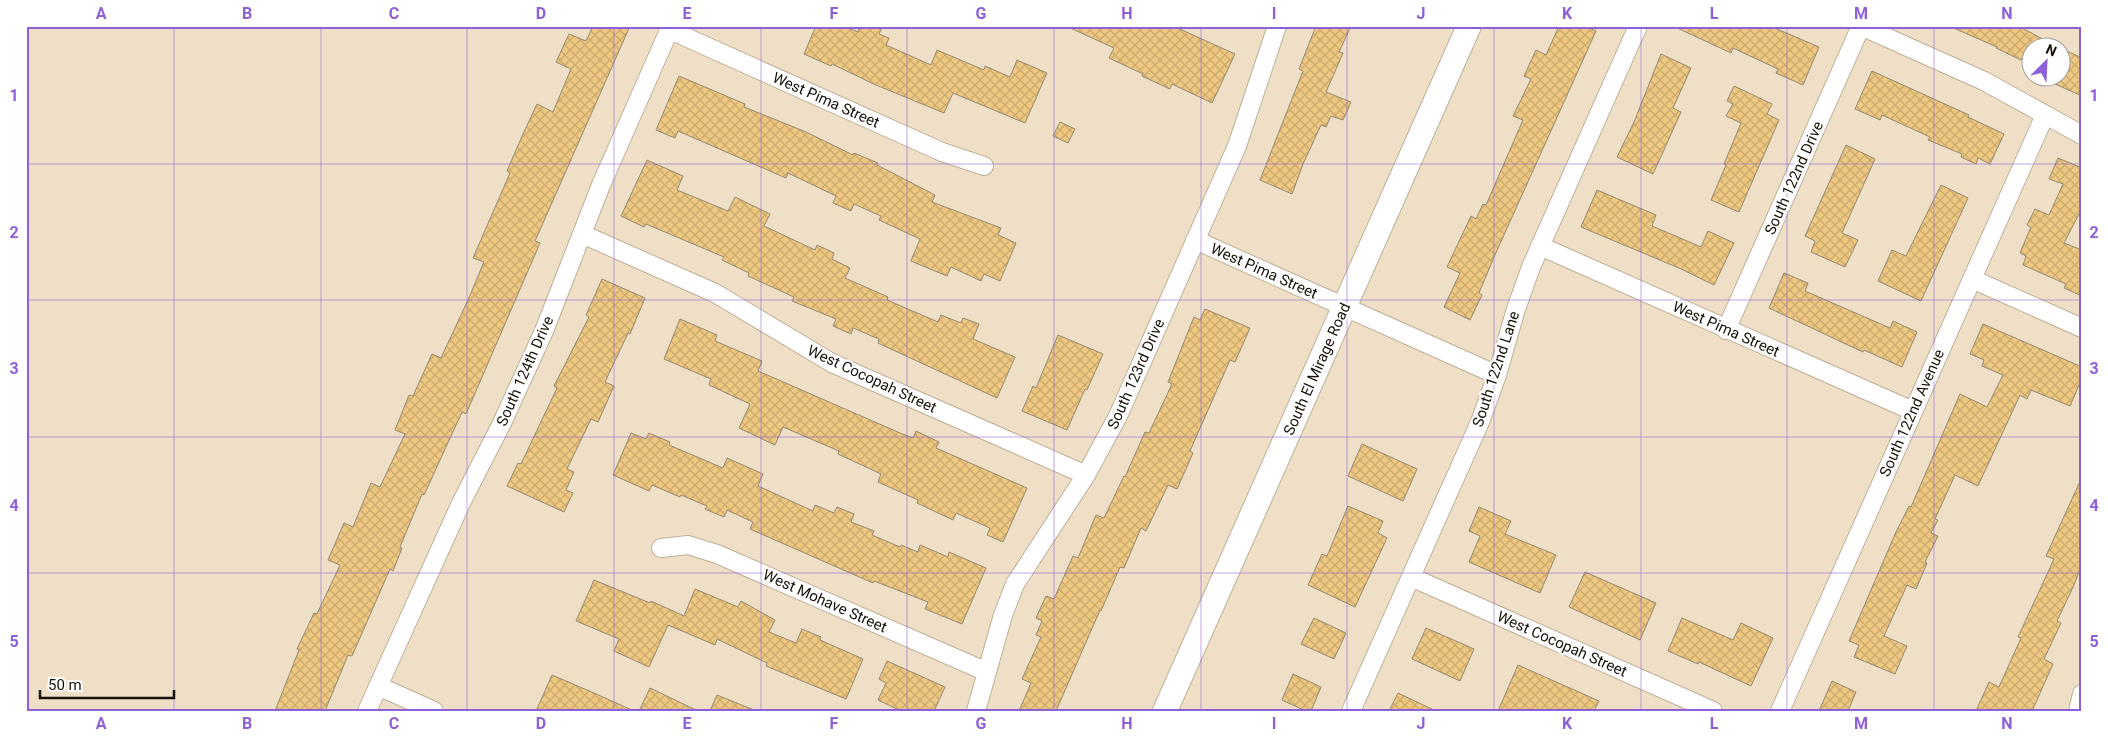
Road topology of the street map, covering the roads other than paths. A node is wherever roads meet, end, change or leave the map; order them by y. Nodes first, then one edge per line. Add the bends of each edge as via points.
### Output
1 (1469, 26) edge
2 (1638, 26) edge
3 (1861, 26) edge
4 (671, 28) edge
5 (1272, 28) edge
6 (2044, 115) junction
7 (2082, 136) edge
8 (984, 166) dead end
9 (582, 234) junction
10 (1195, 240) junction
11 (1540, 246) junction
12 (1972, 279) junction
13 (1345, 307) junction
14 (2082, 328) edge
15 (1726, 330) junction
16 (1498, 375) junction
17 (1913, 411) junction
18 (1086, 475) junction
19 (661, 548) dead end
20 (1411, 577) junction
21 (987, 672) junction
22 (378, 686) junction
23 (2082, 694) edge
24 (368, 711) edge
25 (434, 711) edge
26 (976, 711) edge
27 (1165, 711) edge
28 (1351, 711) edge
29 (1713, 711) edge
30 (1780, 711) edge
31 (2078, 711) edge

1 - 13 main road, South El Mirage Road
2 - 11 street, South 122nd Lane
3 - 6 street via 1984,81
3 - 15 street, South 122nd Drive
4 - 8 street, West Pima Street via 942,152
4 - 9 street, South 124th Drive
5 - 10 street, South 123rd Drive via 1237,146
6 - 7 street
6 - 12 street, South 122nd Avenue
9 - 18 street, West Cocopah Street via 715,293 832,363
9 - 22 street, South 124th Drive via 534,354 461,503
10 - 13 street, West Pima Street
10 - 18 street, South 123rd Drive via 1118,416
11 - 15 street, West Pima Street
11 - 16 street, South 122nd Lane via 1520,295
12 - 14 street
12 - 17 street, South 122nd Avenue
13 - 16 street, West Pima Street
13 - 27 main road, South El Mirage Road
15 - 17 street, West Pima Street
16 - 20 street, South 122nd Lane
17 - 30 street, South 122nd Avenue
18 - 21 street, South 123rd Drive via 1015,584
19 - 21 street, West Mohave Street via 688,545 718,554
20 - 28 street, South 122nd Lane
20 - 29 street, West Cocopah Street
21 - 26 street, South 123rd Drive
22 - 24 street, South 124th Drive
22 - 25 street
23 - 31 street

